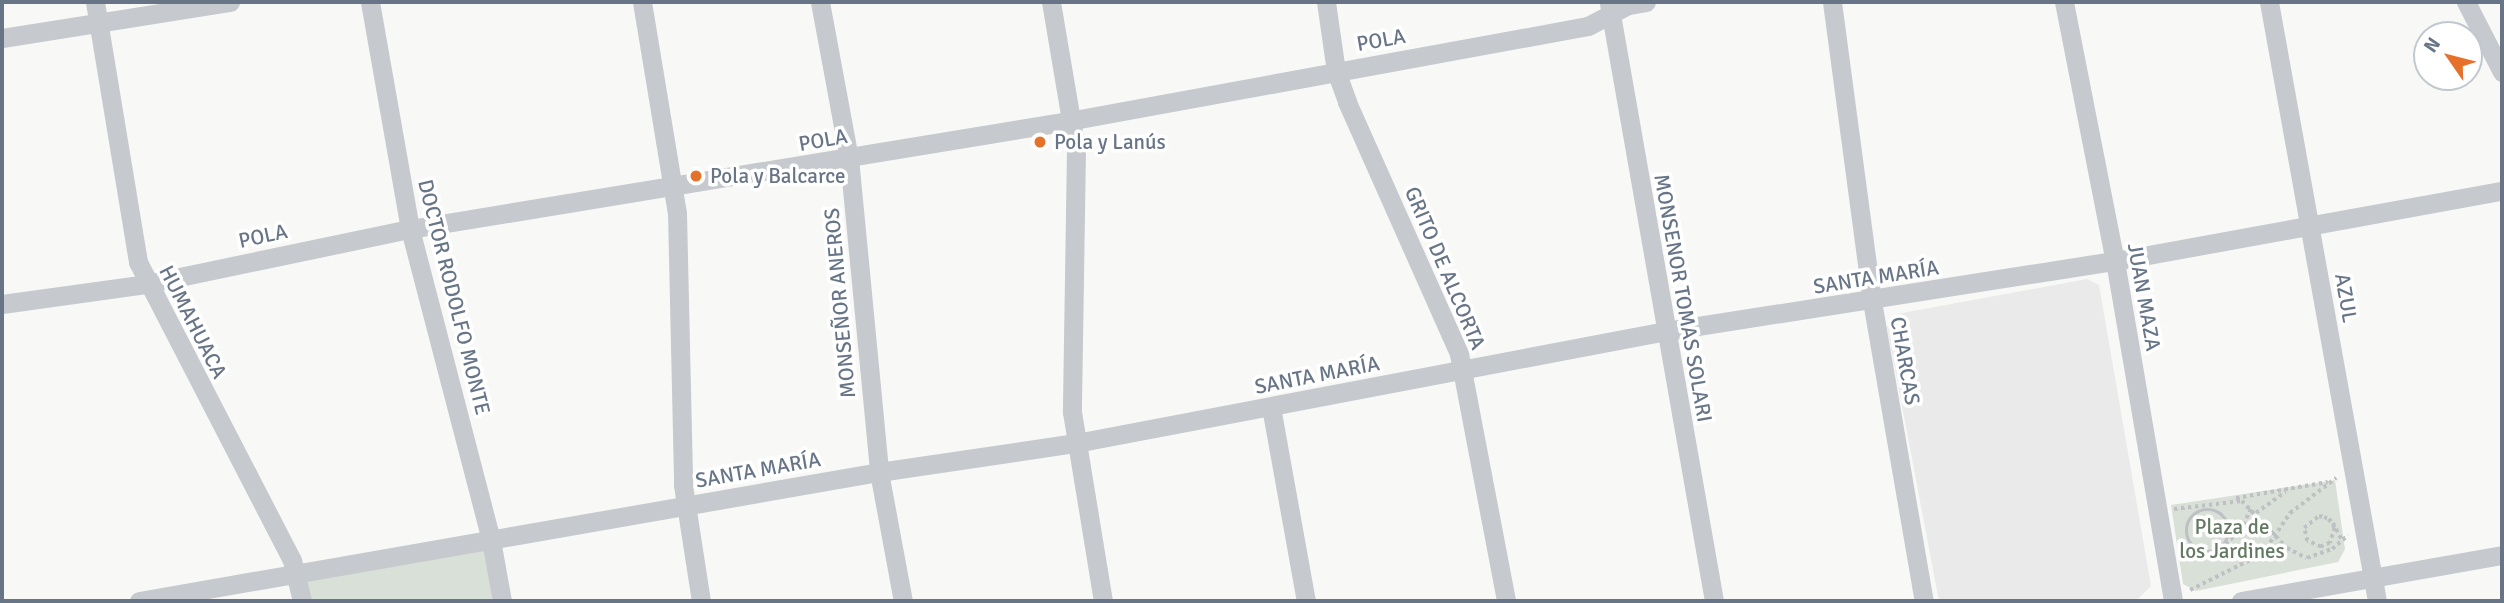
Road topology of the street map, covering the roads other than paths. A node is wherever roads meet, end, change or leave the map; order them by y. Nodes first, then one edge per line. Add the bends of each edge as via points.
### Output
1 (94, 2) edge
2 (230, 2) edge
3 (370, 2) edge
4 (642, 2) edge
5 (820, 2) edge
6 (1051, 2) edge
7 (1325, 2) edge
8 (1646, 2) edge
9 (1832, 2) edge
10 (2064, 2) edge
11 (2269, 2) edge
12 (2466, 2) edge
13 (1610, 8) edge
14 (98, 22) junction
15 (2, 38) edge
16 (1336, 71) junction
17 (2502, 72) edge
18 (1074, 120) junction
19 (849, 158) junction
20 (675, 188) junction
21 (2502, 191) edge
22 (2310, 224) junction
23 (410, 229) junction
24 (2115, 261) junction
25 (146, 284) junction
26 (1872, 301) junction
27 (2, 304) edge
28 (1666, 331) junction
29 (1463, 371) junction
30 (1271, 407) junction
31 (1076, 443) junction
32 (879, 472) junction
33 (684, 505) junction
34 (491, 540) junction
35 (2502, 555) edge
36 (297, 574) junction
37 (2374, 580) junction
38 (2172, 598) edge
39 (139, 601) edge
40 (302, 601) edge
41 (502, 601) edge
42 (701, 601) edge
43 (903, 601) edge
44 (1103, 601) edge
45 (1306, 601) edge
46 (1506, 601) edge
47 (1714, 601) edge
48 (1924, 601) edge
49 (2241, 601) edge
50 (2377, 601) edge

1 - 14 street, HUMAHUACA
2 - 14 street
3 - 23 street, DOCTOR RODOLFO MONTE
4 - 20 street
5 - 19 street, MONSEÑOR ANEROS
6 - 18 street
7 - 16 street, GRITO DE ALCORTA
8 - 13 street, POLA
9 - 26 street, CHARCAS
10 - 24 street, JUAN MAZA
11 - 22 street, AZUL
12 - 17 street
13 - 16 street, POLA via 1588,26
13 - 28 street, MONSENOR TOMAS SOLARI
14 - 15 street
14 - 25 street, HUMAHUACA via 138,262
16 - 18 street, POLA
16 - 29 street, GRITO DE ALCORTA
18 - 19 street, POLA
18 - 31 street via 1072,412
19 - 20 street, POLA
19 - 32 street, MONSEÑOR ANEROS
20 - 23 street, POLA
20 - 33 street
21 - 22 street, SANTA MARÍA
22 - 24 street, SANTA MARÍA
22 - 37 street, AZUL
23 - 25 street, POLA
23 - 34 street, DOCTOR RODOLFO MONTE
24 - 26 street, SANTA MARÍA
24 - 38 street, JUAN MAZA
25 - 27 street, POLA
25 - 36 street, HUMAHUACA
26 - 28 street, SANTA MARÍA
26 - 48 street, CHARCAS
28 - 29 street, SANTA MARÍA
28 - 47 street, MONSENOR TOMAS SOLARI
29 - 30 street, SANTA MARÍA
29 - 46 street, GRITO DE ALCORTA
30 - 31 street, SANTA MARÍA
30 - 45 street
31 - 32 street, SANTA MARÍA
31 - 44 street
32 - 33 street, SANTA MARÍA
32 - 43 street, MONSEÑOR ANEROS
33 - 34 street, SANTA MARÍA
33 - 42 street
34 - 36 street, SANTA MARÍA
34 - 41 street, DOCTOR RODOLFO MONTE
35 - 37 street
36 - 39 street, SANTA MARÍA
36 - 40 street, HUMAHUACA
37 - 49 street
37 - 50 street, AZUL

